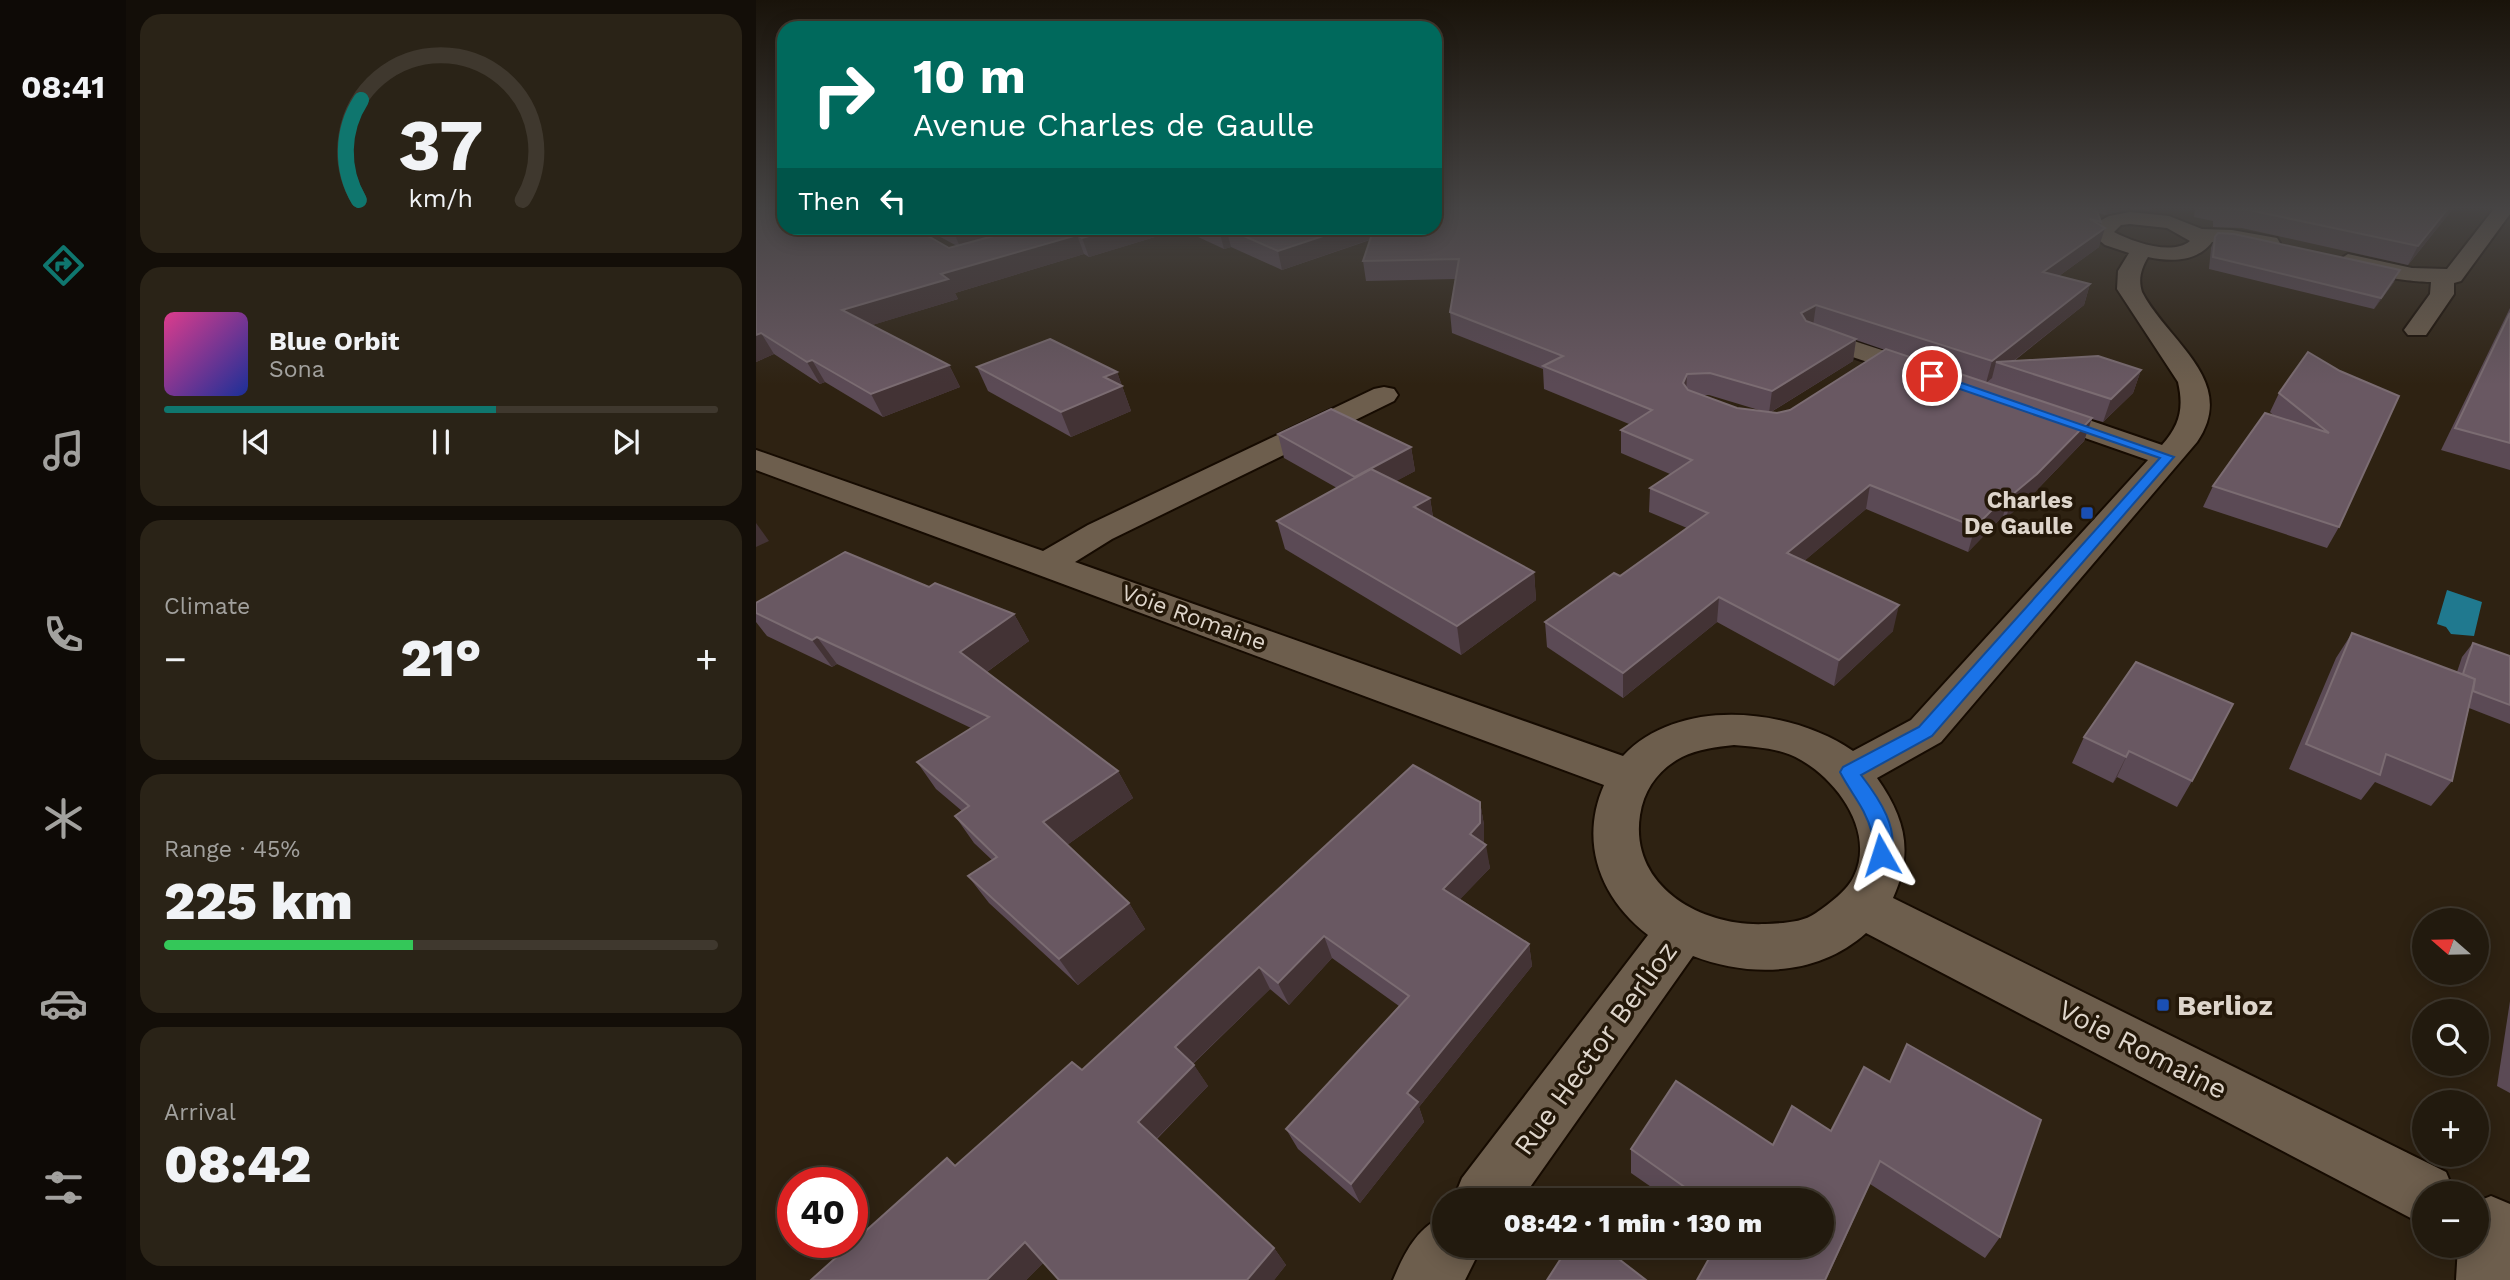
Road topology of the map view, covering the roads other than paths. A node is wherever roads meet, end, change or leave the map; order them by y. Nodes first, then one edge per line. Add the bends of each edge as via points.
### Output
1 (2132, 266) edge
2 (2365, 266) edge
3 (2463, 266) edge
4 (2443, 277) junction
5 (2417, 330) dead end
6 (1814, 336) edge
7 (1880, 358) junction
8 (1847, 380) edge
9 (1945, 381) edge
10 (1384, 395) dead end
11 (2011, 403) edge
12 (2168, 457) junction
13 (756, 459) edge
14 (1046, 564) junction
15 (1849, 772) junction
16 (1631, 776) junction
17 (1862, 906) junction
18 (1682, 930) junction
19 (1493, 1188) edge
20 (2412, 1188) edge
21 (1442, 1258) edge
22 (1426, 1280) edge

1 - 12 street via 2129,288 2189,375 2198,396 2194,423
2 - 4 street
3 - 4 street via 2457,274
4 - 5 street via 2442,294
6 - 7 street
7 - 8 street
7 - 9 street
10 - 14 street via 1100,532
11 - 12 street
12 - 15 street via 1926,731
13 - 14 street, Voie Romaine
14 - 16 street, Voie Romaine
15 - 16 street via 1806,745 1776,734 1734,729 1693,735 1658,751
15 - 17 street via 1872,803 1883,838 1880,873
16 - 18 street via 1617,806 1614,839 1624,873 1647,905
17 - 18 street via 1827,933 1781,947 1730,945
17 - 20 street, Voie Romaine
18 - 19 street, Rue Hector Berlioz
21 - 22 street

